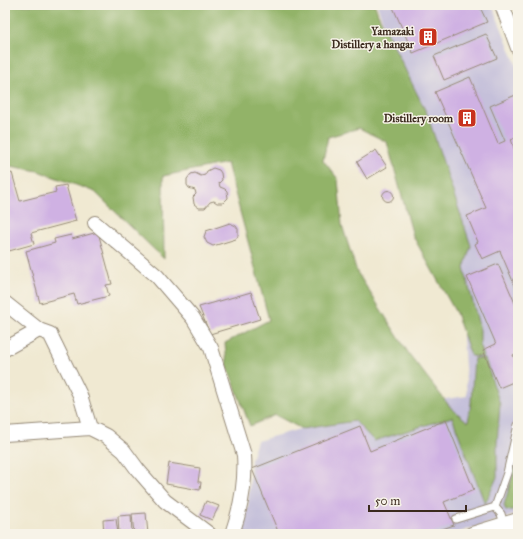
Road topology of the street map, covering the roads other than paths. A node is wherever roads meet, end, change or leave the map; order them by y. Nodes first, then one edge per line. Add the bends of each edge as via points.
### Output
1 (502, 5) edge
2 (518, 48) edge
3 (96, 223) dead end
4 (5, 303) edge
5 (39, 330) junction
6 (5, 349) edge
7 (518, 425) edge
8 (90, 428) junction
9 (5, 434) edge
10 (495, 507) junction
11 (456, 519) dead end
12 (518, 520) edge
13 (504, 524) junction
14 (209, 534) edge
15 (232, 534) edge
16 (472, 534) edge

1 - 2 street
3 - 15 street via 157,276 193,318 211,348 244,455 244,486
4 - 5 street
5 - 6 street
5 - 8 street via 50,334 80,395
7 - 10 lane via 507,473
8 - 9 street
8 - 14 street via 106,436 124,451 165,501
10 - 11 lane
10 - 13 lane via 501,514
12 - 13 street
13 - 16 street

